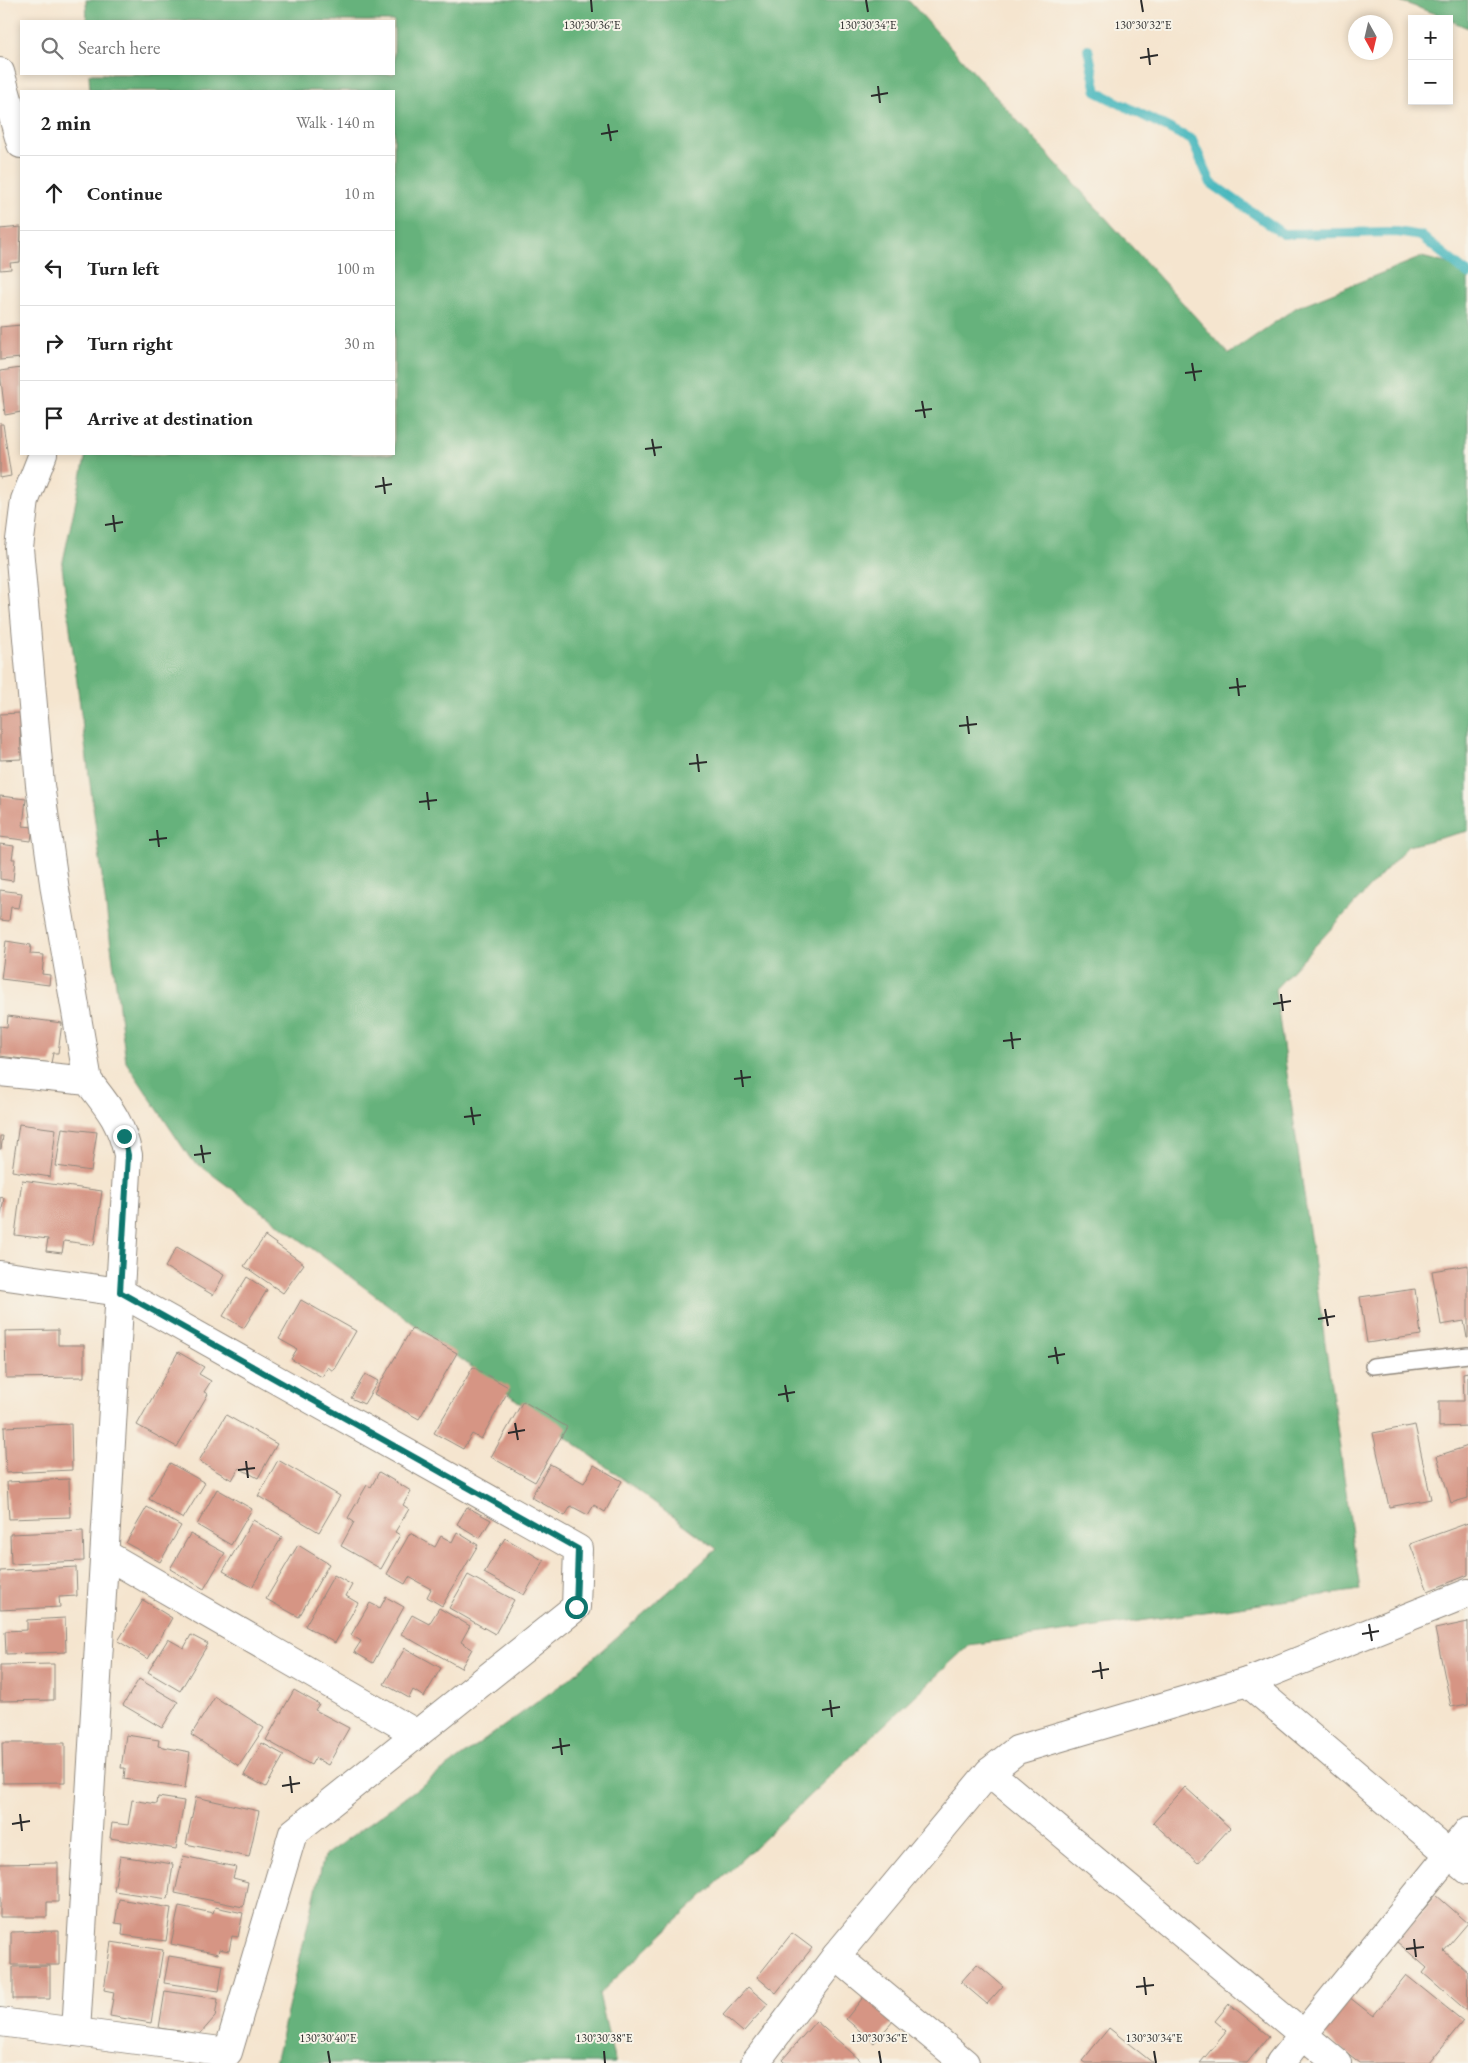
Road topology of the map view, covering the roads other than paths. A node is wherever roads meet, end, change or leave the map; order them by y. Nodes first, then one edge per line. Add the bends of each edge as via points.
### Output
1 (0, 72) edge
2 (20, 141) edge
3 (43, 455) edge
4 (9, 549) edge
5 (0, 1072) edge
6 (88, 1081) junction
7 (0, 1275) edge
8 (120, 1292) junction
9 (1468, 1355) edge
10 (1373, 1366) dead end
11 (105, 1554) junction
12 (1468, 1592) edge
13 (1247, 1682) junction
14 (417, 1734) junction
15 (989, 1772) junction
16 (1468, 1831) edge
17 (1459, 1863) edge
18 (836, 1956) junction
19 (0, 2022) edge
20 (76, 2032) junction
21 (1303, 2035) junction
22 (755, 2063) edge
23 (965, 2063) edge
24 (1280, 2063) edge
25 (1337, 2063) edge

1 - 2 street
3 - 4 street
4 - 6 street via 55,890
5 - 6 street
6 - 8 street via 116,1118 128,1155
7 - 8 street
8 - 11 street
8 - 14 street via 578,1549 576,1607
9 - 10 lane
11 - 14 street
11 - 20 street
12 - 13 street
13 - 15 street via 1017,1750
13 - 17 street
14 - 20 street via 292,1833 228,2052
15 - 18 street
15 - 21 street
16 - 17 street
17 - 21 street
18 - 22 street
18 - 23 street
19 - 20 street
21 - 24 street
21 - 25 street

